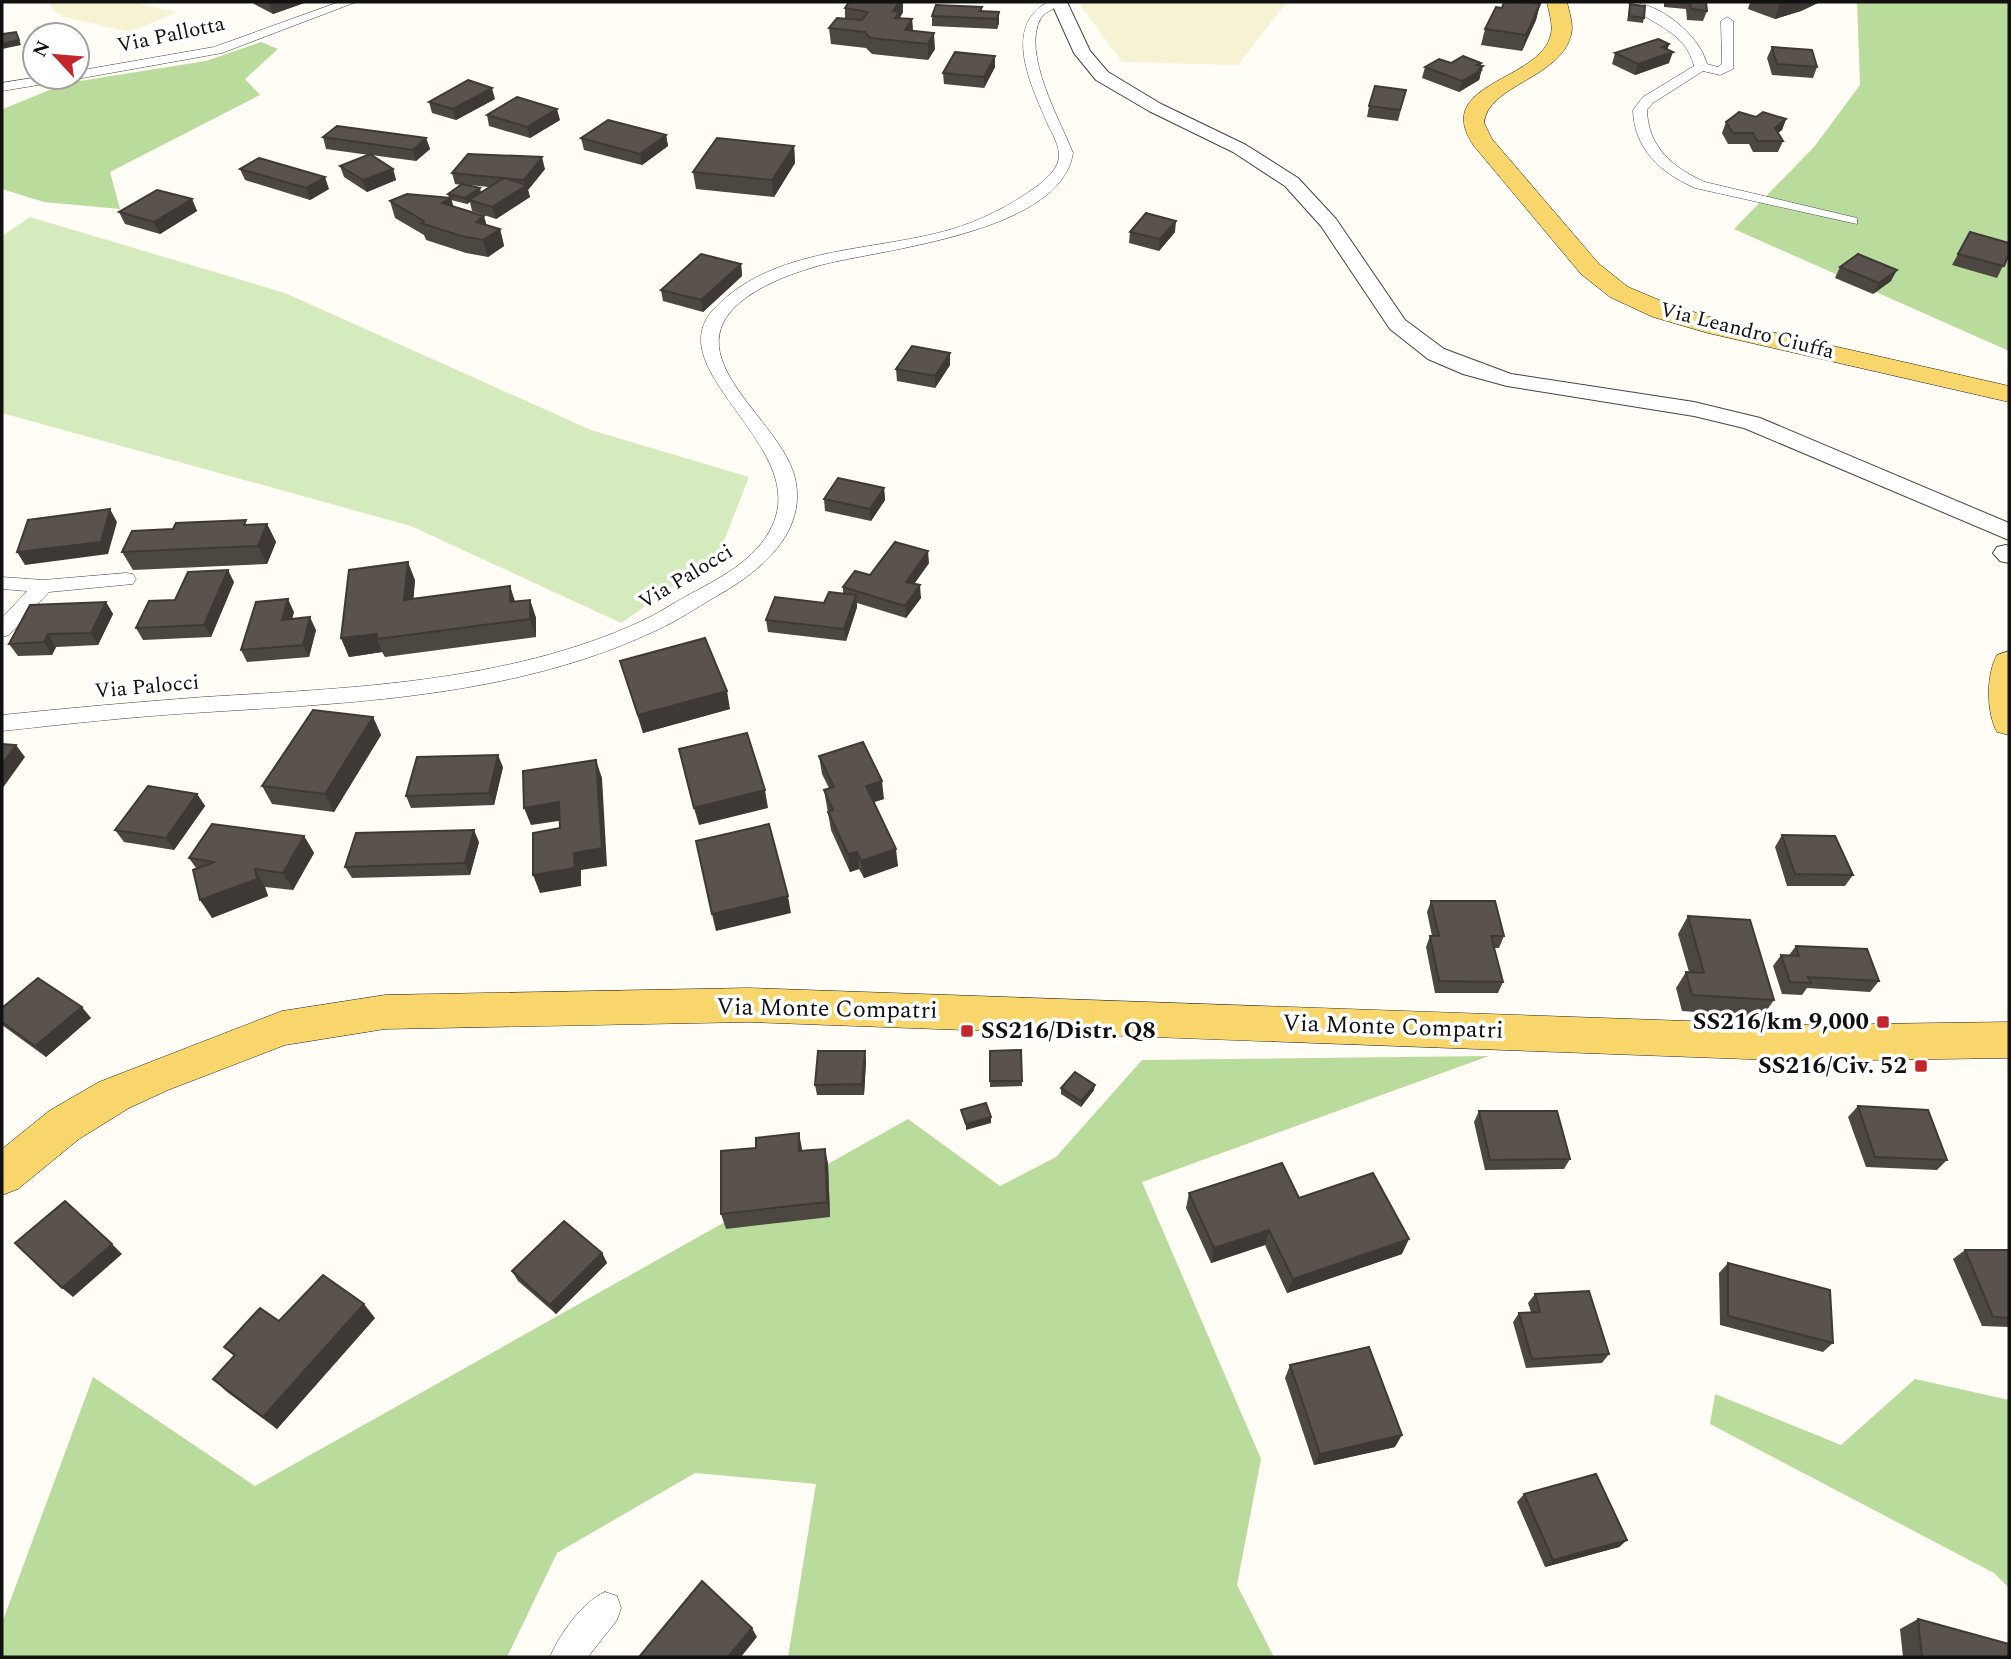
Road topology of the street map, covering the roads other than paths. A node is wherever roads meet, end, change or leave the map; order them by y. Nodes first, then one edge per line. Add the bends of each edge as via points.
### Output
1 (350, 2) edge
2 (1058, 2) edge
3 (1557, 2) edge
4 (1633, 2) edge
5 (1727, 21) dead end
6 (1701, 67) junction
7 (91, 73) edge
8 (21, 84) edge
9 (2, 87) edge
10 (1852, 221) dead end
11 (2009, 394) edge
12 (1908, 490) junction
13 (2008, 545) edge
14 (126, 579) dead end
15 (2, 583) edge
16 (43, 586) junction
17 (2, 630) edge
18 (2009, 663) edge
19 (2, 723) edge
20 (2009, 723) edge
21 (1997, 1040) edge
22 (2, 1175) edge
23 (605, 1608) dead end
24 (567, 1657) edge

1 - 7 street, Via Pallotta via 213,51
2 - 12 street via 1082,53 1102,76 1262,163 1304,194 1390,317 1423,347 1505,379 1741,420 1799,440
2 - 19 street, Via Palocci via 1035,15 1027,46 1066,153 1065,164 1055,178 1013,209 975,228 821,260 777,275 734,298 712,320 707,339 713,365 771,443 788,488 787,514 778,534 762,555 728,582 675,614 622,638 488,676
3 - 11 main road, Via Leandro Ciuffa via 1562,32 1555,48 1481,102 1473,122 1489,150 1601,280 1632,299 1691,320
4 - 6 street via 1682,33 1696,49
5 - 6 street via 1728,66 1720,71
6 - 10 street via 1642,107 1643,131 1658,157 1700,185
8 - 9 street
12 - 13 street
12 - 13 street via 1974,516
14 - 16 street
15 - 16 street
16 - 17 street
18 - 20 main road
21 - 22 main road, Via Monte Compatri via 1801,1043 749,1005 385,1012 282,1028 153,1077 64,1125
23 - 24 street

